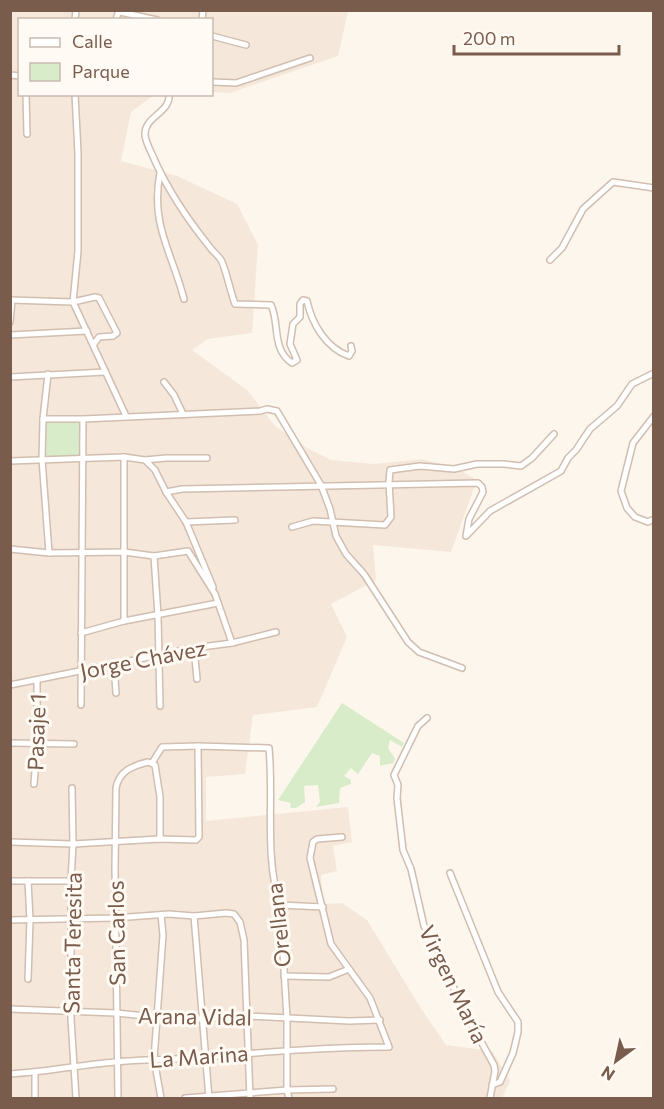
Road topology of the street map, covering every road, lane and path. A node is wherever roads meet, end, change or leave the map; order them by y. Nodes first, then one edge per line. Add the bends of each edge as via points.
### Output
1 (150, 14) edge
2 (117, 18) edge
3 (213, 36) edge
4 (246, 45) dead end
5 (310, 58) dead end
6 (213, 82) edge
7 (26, 96) edge
8 (75, 96) edge
9 (169, 96) edge
10 (27, 134) dead end
11 (160, 173) junction
12 (654, 188) edge
13 (550, 260) dead end
14 (184, 299) dead end
15 (11, 300) edge
16 (73, 302) junction
17 (10, 322) edge
18 (87, 331) junction
19 (10, 334) edge
20 (94, 345) junction
21 (351, 346) dead end
22 (105, 372) junction
23 (654, 373) edge
24 (48, 374) junction
25 (10, 376) edge
26 (164, 382) dead end
27 (183, 414) junction
28 (126, 416) junction
29 (654, 416) edge
30 (43, 418) junction
31 (84, 419) junction
32 (554, 434) dead end
33 (124, 457) junction
34 (82, 458) junction
35 (207, 458) dead end
36 (42, 459) junction
37 (145, 460) junction
38 (10, 461) edge
39 (321, 485) junction
40 (389, 486) junction
41 (166, 492) junction
42 (654, 519) edge
43 (235, 520) dead end
44 (186, 522) junction
45 (332, 522) junction
46 (292, 527) dead end
47 (10, 549) edge
48 (124, 552) junction
49 (50, 553) junction
50 (82, 553) junction
51 (154, 556) junction
52 (215, 594) junction
53 (218, 603) junction
54 (158, 616) junction
55 (124, 621) junction
56 (276, 632) dead end
57 (81, 633) junction
58 (232, 643) junction
59 (194, 648) junction
60 (159, 656) junction
61 (114, 664) junction
62 (462, 668) dead end
63 (82, 670) junction
64 (197, 679) dead end
65 (37, 680) junction
66 (10, 685) edge
67 (116, 693) dead end
68 (81, 705) dead end
69 (160, 706) dead end
70 (427, 718) dead end
71 (10, 743) edge
72 (74, 744) dead end
73 (37, 745) junction
74 (198, 746) junction
75 (152, 762) junction
76 (34, 784) dead end
77 (72, 788) dead end
78 (342, 837) dead end
79 (160, 839) junction
80 (116, 840) junction
81 (10, 842) edge
82 (73, 844) junction
83 (450, 873) dead end
84 (10, 881) edge
85 (28, 881) junction
86 (71, 881) junction
87 (280, 905) junction
88 (322, 907) junction
89 (161, 915) junction
90 (194, 916) junction
91 (71, 918) junction
92 (115, 918) junction
93 (10, 920) edge
94 (30, 920) junction
95 (349, 969) junction
96 (284, 976) junction
97 (28, 979) dead end
98 (10, 1009) edge
99 (71, 1012) junction
100 (116, 1013) junction
101 (247, 1016) junction
102 (156, 1017) junction
103 (287, 1018) junction
104 (201, 1019) junction
105 (380, 1020) junction
106 (287, 1050) junction
107 (248, 1053) junction
108 (205, 1058) junction
109 (154, 1059) junction
110 (118, 1062) junction
111 (74, 1066) junction
112 (34, 1073) junction
113 (10, 1074) edge
114 (492, 1085) junction
115 (333, 1089) dead end
116 (287, 1090) junction
117 (250, 1096) edge
118 (35, 1098) edge
119 (76, 1098) edge
120 (118, 1098) edge
121 (161, 1098) edge
122 (185, 1098) edge
123 (209, 1098) edge
124 (289, 1098) edge
125 (490, 1098) edge

1 - 2 street via 120,12
3 - 4 street
5 - 6 street via 236,83
7 - 10 street
8 - 16 street via 78,251
9 - 11 street via 167,106 151,120 145,134
11 - 14 street via 156,211
11 - 21 street via 222,261 235,304 271,305 277,339 287,359 292,363 297,360 290,344 303,300 307,301 315,327 324,338 349,356
12 - 13 street via 613,182 583,209 562,248
15 - 16 street
15 - 17 street
16 - 18 street
16 - 20 street via 99,298 116,330 113,336 96,338
18 - 19 street
18 - 20 street
20 - 22 street
22 - 24 street
22 - 28 street
23 - 40 street via 632,384 617,406 590,429 561,471 489,511 466,536 469,519 483,492 480,485
24 - 25 street
24 - 30 street
26 - 27 street
27 - 28 street
27 - 39 street via 277,411
28 - 31 street
29 - 42 street via 633,443 621,490 635,518 648,522
30 - 31 street
30 - 36 street
31 - 34 street
32 - 40 street via 521,466 477,464 454,469 420,466 390,470
33 - 34 street
33 - 37 street
33 - 48 street
34 - 36 street
34 - 50 street
35 - 37 street
36 - 38 street
36 - 49 street
37 - 41 street
39 - 40 street
39 - 41 street
39 - 45 street
40 - 45 street via 391,517 385,525
41 - 44 street
43 - 44 street
44 - 52 street
45 - 46 street via 313,521
45 - 62 street via 346,554 364,574 408,642 419,652
47 - 49 street
48 - 50 street
48 - 51 street
48 - 55 street
49 - 50 street
50 - 57 street
51 - 52 street via 188,551
51 - 54 street
52 - 53 street
53 - 54 street
53 - 58 street
54 - 55 street
54 - 60 street
55 - 57 street
56 - 58 street, Jorge Chávez
57 - 63 street
58 - 59 street, Jorge Chávez
59 - 60 street, Jorge Chávez
59 - 64 street
60 - 61 street, Jorge Chávez
60 - 69 street
61 - 63 street, Jorge Chávez
61 - 67 street
63 - 65 street, Jorge Chávez
63 - 68 street
65 - 66 street, Jorge Chávez
65 - 73 street, Pasaje 1
70 - 114 street, Virgen María via 418,726 394,775 403,850 424,926 494,1065
71 - 73 street
72 - 73 street
73 - 76 street, Pasaje 1
74 - 75 street, San Carlos via 162,747
74 - 79 street via 199,837
74 - 87 street, Orellana via 269,750 273,865
75 - 79 street via 160,797
75 - 80 street, San Carlos via 131,766 117,782
77 - 82 street, Santa Teresita
78 - 88 street via 313,842 310,858
79 - 80 street
80 - 82 street
80 - 92 street, San Carlos
81 - 82 street
82 - 86 street, Santa Teresita
83 - 114 street via 498,992 518,1022 513,1053 500,1082
84 - 85 street
85 - 86 street
85 - 94 street
86 - 91 street, Santa Teresita
87 - 88 street
87 - 96 street, Orellana
88 - 95 street via 331,944
89 - 90 street
89 - 92 street
89 - 102 street
90 - 101 street via 234,914 240,922
90 - 104 street
91 - 92 street
91 - 94 street
91 - 99 street, Santa Teresita
92 - 100 street, San Carlos
93 - 94 street
94 - 97 street
95 - 96 street via 329,977
95 - 105 street
96 - 103 street, Orellana
98 - 99 street, Arana Vidal
99 - 100 street, Arana Vidal
99 - 111 street, Santa Teresita
100 - 102 street, Arana Vidal
100 - 110 street, San Carlos
101 - 103 street, Arana Vidal
101 - 104 street, Arana Vidal
101 - 107 street
102 - 104 street, Arana Vidal
102 - 109 street
103 - 105 street, Arana Vidal
103 - 106 street, Orellana
104 - 108 street
105 - 106 street, La Marina via 389,1047
106 - 107 street, La Marina
106 - 116 street, Orellana
107 - 108 street, La Marina
107 - 117 street
108 - 109 street, La Marina
108 - 123 street
109 - 110 street, La Marina
109 - 121 street
110 - 111 street, La Marina
110 - 120 street, San Carlos
111 - 112 street, La Marina
111 - 119 street, Santa Teresita
112 - 113 street, La Marina
112 - 118 street
114 - 125 street, Virgen María
115 - 116 street
116 - 117 street
116 - 124 street, Orellana
117 - 123 street
122 - 123 street

